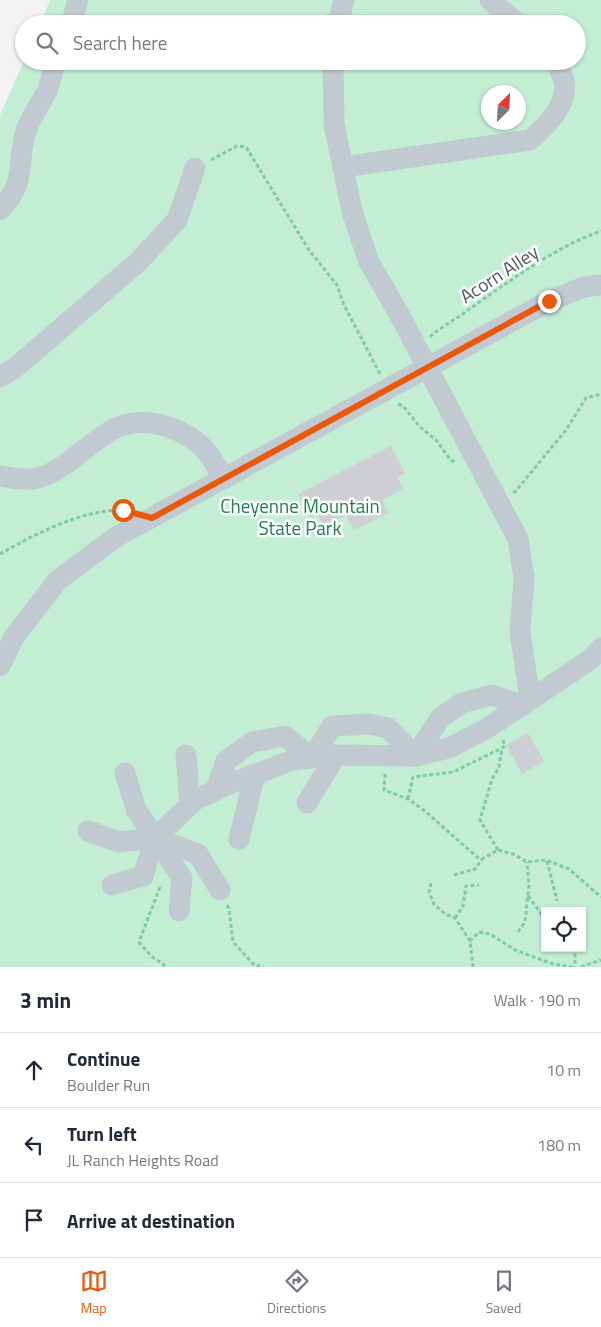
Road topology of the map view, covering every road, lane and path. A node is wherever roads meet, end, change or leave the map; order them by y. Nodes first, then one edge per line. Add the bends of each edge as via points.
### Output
1 (78, 0) edge
2 (344, 0) edge
3 (490, 0) edge
4 (74, 15) edge
5 (340, 15) edge
6 (508, 15) edge
7 (53, 70) edge
8 (333, 70) edge
9 (560, 70) edge
10 (343, 167) junction
11 (195, 168) dead end
12 (0, 210) edge
13 (601, 231) edge
14 (601, 285) edge
15 (415, 346) junction
16 (427, 368) junction
17 (0, 377) edge
18 (0, 476) edge
19 (223, 479) junction
20 (152, 518) junction
21 (0, 553) edge
22 (601, 648) edge
23 (0, 666) edge
24 (526, 702) junction
25 (502, 748) dead end
26 (186, 755) dead end
27 (336, 755) junction
28 (387, 756) junction
29 (415, 756) junction
30 (312, 758) junction
31 (125, 773) dead end
32 (255, 774) junction
33 (216, 790) junction
34 (307, 803) dead end
35 (190, 805) junction
36 (88, 830) dead end
37 (155, 838) junction
38 (239, 839) dead end
39 (498, 850) junction
40 (482, 859) junction
41 (546, 860) junction
42 (527, 862) junction
43 (454, 875) dead end
44 (162, 879) dead end
45 (431, 883) dead end
46 (479, 884) dead end
47 (112, 885) dead end
48 (220, 890) joint
49 (528, 896) junction
50 (601, 897) edge
51 (557, 901) dead end
52 (178, 911) dead end
53 (541, 914) edge
54 (455, 918) junction
55 (518, 932) dead end
56 (470, 940) junction
57 (575, 952) edge
58 (601, 960) edge
59 (167, 967) edge
60 (256, 967) edge
61 (264, 967) edge
62 (473, 967) edge
63 (574, 967) edge
64 (581, 967) edge

1 - 4 street
2 - 5 street
3 - 6 street
7 - 12 street via 48,89 27,128 18,184
8 - 10 street via 334,124
9 - 10 street via 564,81 562,104 547,125 530,140
10 - 15 street via 352,211 368,260
11 - 17 street via 172,226 138,262 15,368
13 - 15 path, Acorn Alley via 578,239 524,271
14 - 16 street via 584,287 549,301
15 - 16 street
16 - 19 street
16 - 24 street via 518,539 524,578 520,631
18 - 19 street via 38,478 116,428 155,424 174,428 193,440 209,455
19 - 20 street
20 - 21 path via 123,510 98,512 65,522
20 - 23 street via 116,537 58,580 14,637
22 - 24 street via 591,659
24 - 29 street via 486,729 449,748
24 - 29 street via 491,695 462,703 441,717
25 - 39 path via 499,767 492,779 480,820
26 - 35 street
27 - 28 street
27 - 30 street
27 - 34 street
28 - 29 street
28 - 40 path via 384,790 408,799
29 - 30 street via 388,728 369,724 332,726
30 - 32 street via 293,760
30 - 33 street via 285,736 252,742 226,761
31 - 37 street via 136,809
32 - 33 street
32 - 38 street
33 - 35 street
35 - 37 street
36 - 37 street via 119,842
37 - 47 street via 143,876
37 - 48 street via 198,854
37 - 52 street via 182,878
39 - 40 path
39 - 42 path
40 - 43 path via 475,869
41 - 42 path
41 - 50 path via 569,869
41 - 51 path
42 - 49 path
44 - 59 path via 139,942
45 - 54 path via 429,892 434,904
46 - 54 path via 466,886 463,906
48 - 60 path via 229,909 233,942
49 - 53 path
49 - 55 path via 525,922
54 - 56 path
56 - 62 path
56 - 63 path via 478,932 490,934 515,950 553,964
57 - 63 path
58 - 64 path
60 - 61 path

